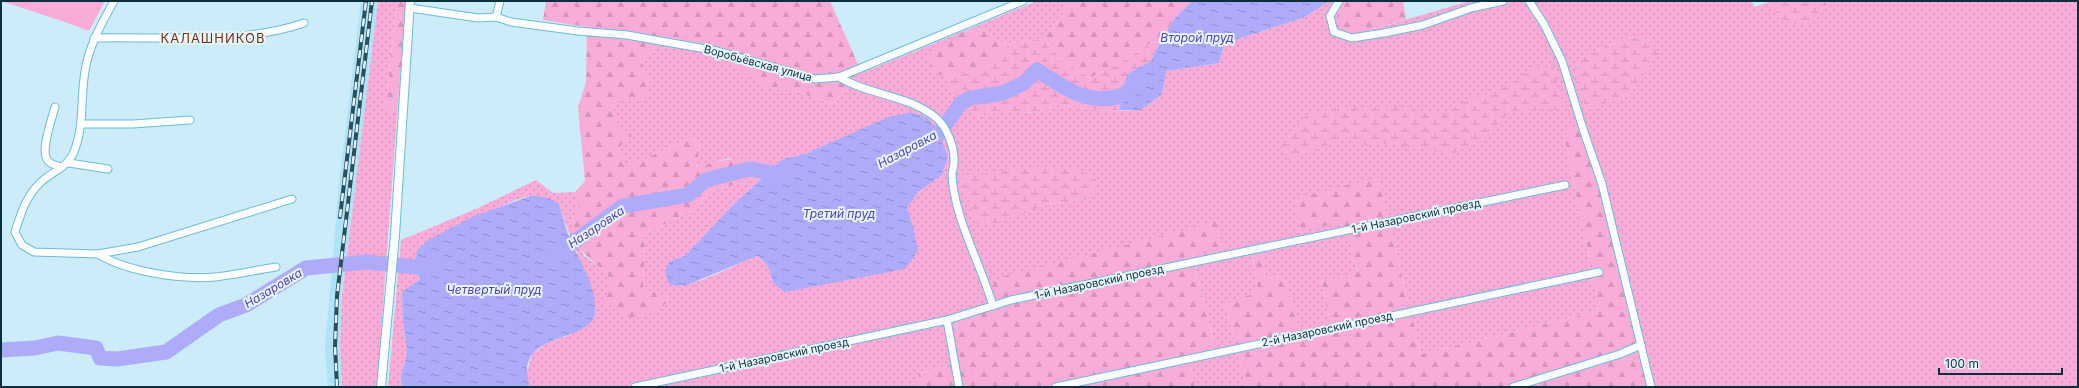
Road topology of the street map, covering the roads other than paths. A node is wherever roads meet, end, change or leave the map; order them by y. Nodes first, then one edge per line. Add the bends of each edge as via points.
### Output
1 (114, 1) edge
2 (500, 1) edge
3 (1023, 1) edge
4 (1340, 1) edge
5 (1502, 1) edge
6 (1529, 1) edge
7 (410, 4) edge
8 (496, 17) junction
9 (304, 23) dead end
10 (94, 38) junction
11 (839, 77) junction
12 (55, 107) dead end
13 (190, 120) dead end
14 (82, 124) junction
15 (69, 163) junction
16 (61, 167) junction
17 (108, 169) dead end
18 (1565, 185) dead end
19 (292, 199) dead end
20 (98, 254) junction
21 (276, 267) dead end
22 (1599, 272) dead end
23 (993, 306) junction
24 (947, 320) junction
25 (1641, 345) junction
26 (382, 387) edge
27 (635, 387) edge
28 (959, 387) edge
29 (1056, 387) edge
30 (1513, 387) edge
31 (1651, 387) edge

1 - 10 street
2 - 8 street
3 - 11 street, Воробьёвская улица
4 - 5 street via 1330,16 1334,32 1352,38 1423,25 1471,8
6 - 25 street via 1544,24 1562,61 1602,184
7 - 8 street, Воробьёвская улица via 478,18
7 - 26 street
8 - 11 street, Воробьёвская улица via 511,22 627,35 717,51 815,79
9 - 10 street via 288,29 249,34 189,38
10 - 14 street via 85,70
11 - 23 street via 920,108 936,117 953,147 952,174 957,206
12 - 16 street via 45,149 46,158 50,163
13 - 14 street
14 - 15 street
15 - 16 street
15 - 17 street
16 - 20 street via 40,182 24,203 15,232 22,245 34,252
18 - 23 street, 1-й Назаровский проезд via 1011,300
19 - 20 street via 138,247
20 - 21 street via 131,269 192,277 215,277
22 - 29 street, 2-й Назаровский проезд
23 - 24 street, 1-й Назаровский проезд
24 - 27 street, 1-й Назаровский проезд
24 - 28 street
25 - 30 street via 1620,354
25 - 31 street

